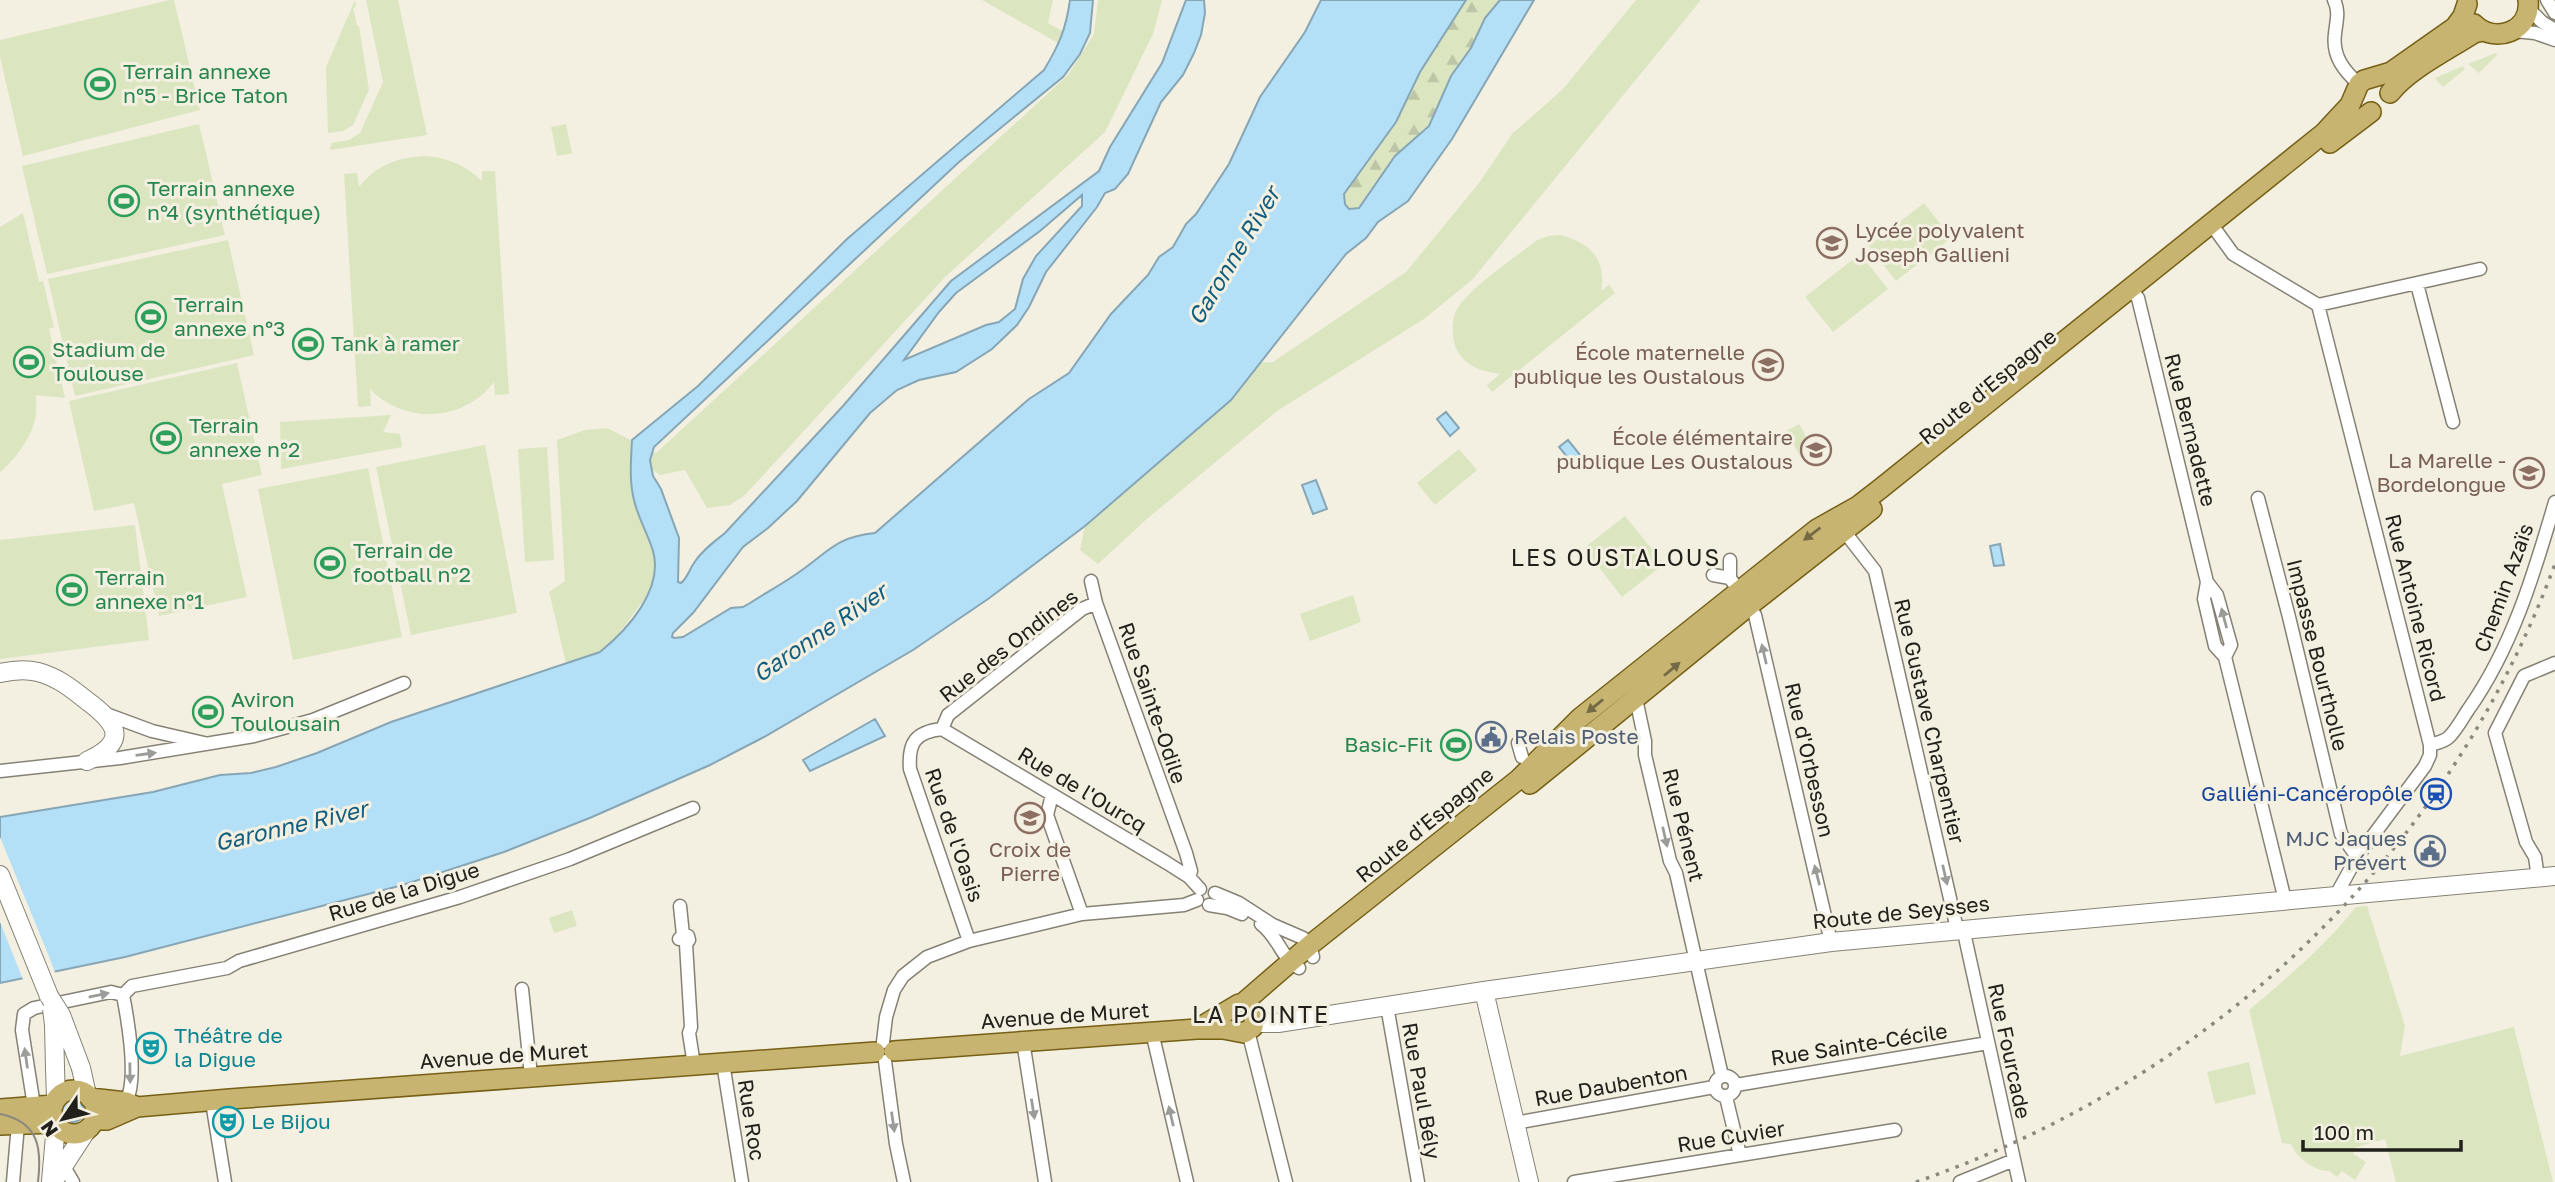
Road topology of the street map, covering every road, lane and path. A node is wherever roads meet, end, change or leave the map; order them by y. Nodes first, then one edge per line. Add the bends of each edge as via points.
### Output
1 (2334, 0) edge
2 (2467, 2) edge
3 (2533, 2) edge
4 (2555, 13) edge
5 (2555, 30) edge
6 (2482, 31) junction
7 (2514, 31) junction
8 (2555, 40) edge
9 (2364, 86) junction
10 (2390, 93) junction
11 (2371, 112) junction
12 (2215, 229) junction
13 (2480, 269) dead end
14 (2417, 284) junction
15 (2134, 294) junction
16 (2318, 305) junction
17 (2453, 422) dead end
18 (2258, 498) dead end
19 (2555, 502) edge
20 (1844, 531) junction
21 (1730, 560) dead end
22 (1713, 575) dead end
23 (1091, 581) dead end
24 (1740, 591) junction
25 (1096, 603) junction
26 (2554, 662) edge
27 (0, 673) edge
28 (1632, 677) junction
29 (404, 683) dead end
30 (1635, 699) junction
31 (106, 714) junction
32 (942, 729) junction
33 (914, 742) joint
34 (204, 743) junction
35 (1518, 743) dead end
36 (2430, 745) junction
37 (1522, 757) dead end
38 (87, 761) junction
39 (0, 771) edge
40 (1052, 795) junction
41 (1066, 804) junction
42 (693, 808) dead end
43 (1053, 827) junction
44 (1180, 839) junction
45 (2357, 857) junction
46 (1167, 863) junction
47 (0, 875) edge
48 (1189, 877) junction
49 (2546, 877) edge
50 (1205, 897) junction
51 (2335, 897) junction
52 (2285, 900) junction
53 (680, 906) dead end
54 (1082, 914) junction
55 (1960, 928) junction
56 (969, 941) junction
57 (1831, 942) junction
58 (1303, 958) junction
59 (1696, 961) junction
60 (522, 989) dead end
61 (1483, 991) junction
62 (123, 995) junction
63 (49, 996) junction
64 (1387, 1006) junction
65 (1243, 1019) junction
66 (1152, 1032) junction
67 (1023, 1041) junction
68 (1988, 1043) junction
69 (884, 1051) junction
70 (693, 1059) junction
71 (723, 1063) junction
72 (531, 1076) junction
73 (1718, 1081) junction
74 (1736, 1085) junction
75 (89, 1096) junction
76 (1726, 1097) junction
77 (212, 1102) junction
78 (132, 1105) junction
79 (0, 1109) edge
80 (51, 1112) junction
81 (1515, 1123) junction
82 (9, 1124) edge
83 (90, 1125) junction
84 (1895, 1130) dead end
85 (1740, 1155) junction
86 (2014, 1160) junction
87 (64, 1165) junction
88 (13, 1182) edge
89 (52, 1182) edge
90 (73, 1182) edge
91 (225, 1182) edge
92 (741, 1182) edge
93 (904, 1182) edge
94 (1045, 1182) edge
95 (1187, 1182) edge
96 (1286, 1182) edge
97 (1418, 1182) edge
98 (1529, 1182) edge
99 (1574, 1182) edge
100 (1960, 1182) edge
101 (2019, 1182) edge

1 - 9 street via 2336,52 2345,71
2 - 6 main road via 2472,22
2 - 9 main road, Route d'Espagne via 2455,27
3 - 4 street
3 - 5 street via 2542,22
3 - 7 main road
6 - 7 main road via 2499,35
6 - 10 main road via 2414,72
7 - 8 street
9 - 10 main road via 2385,83
9 - 11 main road via 2360,106
9 - 12 main road, Route d'Espagne via 2324,133
10 - 11 main road via 2385,107
11 - 12 main road, Route d'Espagne
12 - 15 main road, Route d'Espagne
12 - 16 street via 2233,254
13 - 14 street
14 - 16 street
14 - 17 street
15 - 20 main road, Route d'Espagne
15 -> 24 main road, Route d'Espagne
15 - 52 street, Rue Bernadette via 2207,582 2204,599 2215,646 2225,657
16 - 36 street, Rue Antoine Ricord
18 - 45 street, Impasse Bourtholle via 2340,834
19 - 36 street, Chemin Azaïs via 2500,658 2451,734
20 - 24 main road, Route d'Espagne
20 -> 55 street, Rue Gustave Charpentier via 1875,571
21 - 24 street
22 - 24 street
23 - 25 street, Rue Sainte-Odile
24 - 28 main road, Route d'Espagne
30 -> 24 main road, Route d'Espagne
57 -> 24 street, Rue d'Orbesson via 1755,615
25 - 32 street, Rue des Ondines via 1082,609 948,715
25 - 44 street, Rue Sainte-Odile
26 - 49 street via 2524,677 2495,733 2526,842
27 - 31 main road via 24,670 52,677
28 - 30 street
28 -> 58 main road, Route d'Espagne via 1580,718 1519,779
29 - 34 street via 313,720
30 - 58 main road, Route d'Espagne
30 -> 59 street, Rue Pénent
31 - 34 street
31 - 38 main road via 115,739
32 - 33 street, Rue des Ondines via 928,730
32 - 40 street, Rue de l'Ourcq
33 - 56 street, Rue de l'Oasis via 910,769
38 -> 34 street
35 - 37 street
36 - 45 street via 2425,766
38 - 39 street
40 - 41 street, Rue de l'Ourcq
40 - 43 street via 1047,815
41 - 43 street
41 - 46 street, Rue de l'Ourcq
42 - 62 street, Rue de la Digue via 570,859 474,892 227,968 132,986
43 - 54 street
44 - 46 street
44 - 48 street, Rue Sainte-Odile
45 - 51 street
46 - 48 street, Rue de l'Ourcq
47 - 63 main road
48 - 50 street, Rue de l'Ourcq
49 - 51 main road, Route de Seysses
50 - 54 street via 1184,905
50 - 58 street via 1258,922
50 - 58 street via 1239,904 1303,939
51 - 52 main road, Route de Seysses
52 - 55 main road, Route de Seysses
53 - 70 street via 683,935 689,940
54 - 56 street
55 - 57 main road, Route de Seysses
55 - 68 street, Rue Fourcade
56 - 69 street via 928,957 903,976 886,1017
57 - 59 main road, Route de Seysses
58 - 65 main road, Route d'Espagne
59 - 61 main road, Route de Seysses
59 - 73 street, Rue Pénent
60 - 72 street
61 - 64 main road, Route de Seysses
61 - 81 main road
62 -> 78 street
80 -> 62 street, Rue de la Digue via 22,1030 24,1014 111,992
63 - 75 main road, bridge via 61,1015
63 - 80 main road, bridge via 55,1068
64 - 65 main road, Route de Seysses via 1278,1023
64 - 97 street, Rue Paul Bély
65 - 66 main road, Avenue de Muret
65 - 96 street
66 - 67 main road, Avenue de Muret
95 -> 66 street
67 - 69 main road, Avenue de Muret
67 -> 94 street
68 - 74 street, Rue Sainte-Cécile
68 - 86 street, Rue Fourcade
69 - 71 main road, Avenue de Muret
69 -> 93 street
70 - 71 main road, Avenue de Muret
70 - 72 main road, Avenue de Muret
71 - 92 street, Rue Roc
72 - 77 main road, Avenue de Muret
73 - 74 street via 1731,1077
73 - 76 street via 1716,1092
73 - 81 street, Rue Daubenton
74 - 76 street
75 - 78 main road, Avenue de Muret
75 - 80 main road via 72,1090
75 - 83 main road via 96,1112
76 - 85 street
77 - 78 main road, Avenue de Muret
77 - 91 street
78 - 83 main road, Avenue de Muret
79 - 80 main road
80 - 82 main road
80 - 83 main road via 71,1134
80 - 89 main road
81 - 98 main road
82 - 88 street
83 - 87 main road
84 - 85 street, Rue Cuvier
85 - 99 street, Rue Cuvier
86 - 100 street
86 - 101 street, Rue Fourcade
87 - 89 main road
87 - 90 street

